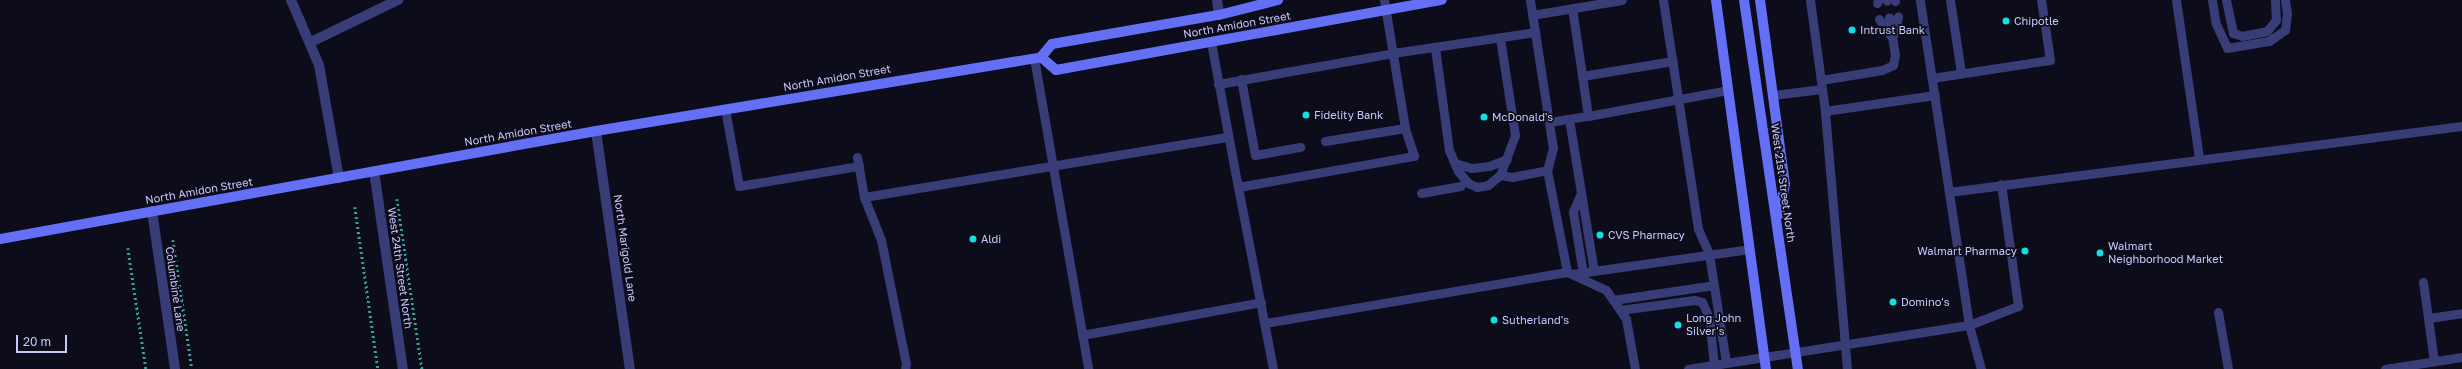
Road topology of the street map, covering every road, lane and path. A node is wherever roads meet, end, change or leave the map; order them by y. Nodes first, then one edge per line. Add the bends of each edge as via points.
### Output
1 (291, 0) edge
2 (398, 0) edge
3 (1217, 0) edge
4 (1278, 0) edge
5 (1442, 0) edge
6 (1530, 0) edge
7 (1622, 0) edge
8 (1663, 0) edge
9 (1716, 0) edge
10 (1744, 0) edge
11 (1760, 0) edge
12 (1810, 0) edge
13 (1920, 0) edge
14 (1950, 0) edge
15 (2040, 0) edge
16 (2176, 0) edge
17 (2212, 0) edge
18 (2226, 0) edge
19 (2275, 0) edge
20 (2285, 0) edge
21 (1612, 1) edge
22 (1385, 5) edge
23 (1572, 8) junction
24 (1219, 15) junction
25 (1532, 15) junction
26 (1893, 17) dead end
27 (1879, 20) dead end
28 (1535, 32) junction
29 (1500, 38) junction
30 (1892, 39) junction
31 (311, 42) junction
32 (1211, 42) junction
33 (1435, 48) junction
34 (1392, 53) junction
35 (1037, 57) junction
36 (1672, 61) junction
37 (1961, 73) junction
38 (1582, 76) junction
39 (1932, 78) junction
40 (1241, 79) junction
41 (1218, 84) junction
42 (1822, 84) junction
43 (1728, 90) junction
44 (1773, 95) junction
45 (1935, 95) junction
46 (1678, 98) junction
47 (725, 109) junction
48 (1825, 111) junction
49 (1588, 116) junction
50 (1570, 119) junction
51 (1549, 122) junction
52 (2462, 126) edge
53 (1405, 128) junction
54 (596, 131) junction
55 (1228, 138) junction
56 (1325, 142) dead end
57 (1300, 147) dead end
58 (857, 157) dead end
59 (2199, 158) junction
60 (1507, 159) junction
61 (1455, 163) junction
62 (859, 166) junction
63 (1052, 168) junction
64 (1547, 170) junction
65 (374, 171) junction
66 (1500, 175) junction
67 (339, 178) junction
68 (2001, 184) junction
69 (1460, 186) dead end
70 (1238, 188) junction
71 (1949, 192) junction
72 (1421, 193) dead end
73 (1581, 193) junction
74 (864, 197) junction
75 (397, 199) dead end
76 (355, 207) dead end
77 (152, 212) junction
78 (1777, 220) junction
79 (0, 239) edge
80 (173, 240) dead end
81 (128, 248) dead end
82 (1750, 249) junction
83 (1710, 254) junction
84 (1594, 271) junction
85 (1583, 272) junction
86 (1569, 273) junction
87 (2423, 282) dead end
88 (1714, 285) junction
89 (1613, 300) junction
90 (1261, 302) junction
91 (1620, 310) junction
92 (2218, 312) dead end
93 (2462, 313) edge
94 (2428, 318) junction
95 (1265, 323) junction
96 (1969, 325) junction
97 (1082, 335) junction
98 (1843, 345) junction
99 (1795, 352) junction
100 (1764, 357) junction
101 (2462, 357) edge
102 (2434, 361) junction
103 (1726, 363) junction
104 (1714, 365) junction
105 (1736, 365) edge
106 (146, 369) edge
107 (175, 369) edge
108 (192, 369) edge
109 (378, 369) edge
110 (403, 369) edge
111 (422, 369) edge
112 (630, 369) edge
113 (905, 369) edge
114 (1088, 369) edge
115 (1273, 369) edge
116 (1635, 369) edge
117 (1688, 369) edge
118 (1766, 369) edge
119 (1798, 369) edge
120 (1847, 369) edge
121 (1981, 369) edge
122 (2228, 369) edge
123 (2385, 369) edge

1 - 31 street
2 - 31 street
3 - 24 street
4 - 24 main road, North Amidon Street
5 - 22 main road, North Amidon Street
6 - 25 lane
7 - 21 lane
8 - 36 lane
9 - 43 main road
10 - 78 main road, West 21st Street North
11 - 44 main road
12 - 42 lane
13 - 39 lane
14 - 37 lane
15 - 37 lane via 2050,60
16 - 59 lane
17 - 20 lane via 2216,24 2227,48 2269,41 2285,30
18 - 19 lane via 2233,33 2242,36 2267,31 2276,20
21 - 23 lane
22 - 32 main road, North Amidon Street
22 - 34 lane
23 - 25 lane
23 - 38 lane
24 - 35 main road, North Amidon Street via 1052,44
25 - 28 lane
26 - 30 lane
27 - 30 lane
28 - 29 lane
28 - 51 lane
29 - 33 lane
29 - 60 lane via 1515,135
30 - 42 lane via 1895,55 1893,65
31 - 67 street via 319,65
32 - 35 main road, North Amidon Street via 1056,70
32 - 41 lane
33 - 34 lane
33 - 61 lane via 1450,150
34 - 40 lane
34 - 53 lane
35 - 47 main road, North Amidon Street
35 - 63 lane
36 - 38 lane
36 - 46 lane
37 - 39 lane
38 - 49 lane
39 - 45 lane
40 - 41 lane
40 - 57 lane via 1255,155
41 - 55 lane
42 - 44 lane
42 - 48 lane
43 - 46 lane
43 - 82 main road
44 - 78 main road via 1786,184
45 - 48 lane
45 - 71 lane
46 - 49 lane
46 - 83 lane via 1698,229
47 - 54 main road, North Amidon Street
47 - 62 lane via 739,186
48 - 98 lane
49 - 50 lane
50 - 51 lane
50 - 73 lane
51 - 64 lane via 1553,148
52 - 59 lane
53 - 56 lane
53 - 70 lane via 1414,156
54 - 65 main road, North Amidon Street
54 - 112 street, North Marigold Lane
55 - 63 lane
55 - 70 lane
58 - 62 lane
59 - 68 lane
60 - 61 lane via 1488,166 1471,168
60 - 66 lane
61 - 66 lane via 1468,183 1477,187 1488,185
62 - 74 lane
63 - 74 lane
63 - 97 lane
64 - 66 lane via 1512,177
64 - 86 lane
65 - 67 main road, North Amidon Street
65 - 110 street, West 24th Street North
67 - 77 main road, North Amidon Street
68 - 71 lane
68 - 96 lane via 2018,306
69 - 72 lane
70 - 90 lane
71 - 96 lane
73 - 84 lane
73 - 85 lane via 1573,212
74 - 113 lane via 881,240
75 - 111 path
76 - 109 path
77 - 79 main road, North Amidon Street
77 - 107 street, Columbine Lane
78 - 99 main road, West 21st Street North
80 - 108 path
81 - 106 path
82 - 83 lane
82 - 100 main road
83 - 84 lane
83 - 88 lane
84 - 85 lane
85 - 86 lane
86 - 89 lane via 1606,290
86 - 95 lane
87 - 94 lane
88 - 89 lane
88 - 103 lane
89 - 91 lane
90 - 95 lane
90 - 97 lane
91 - 104 lane via 1694,300 1702,302 1709,318
91 - 116 lane via 1626,319
92 - 122 lane
93 - 94 lane
94 - 102 lane
95 - 115 lane
96 - 98 lane
96 - 121 lane
97 - 114 lane
98 - 99 lane
98 - 120 lane
99 - 100 lane
99 - 119 main road, West 21st Street North
100 - 105 lane
100 - 118 main road
101 - 102 lane
102 - 123 lane
103 - 104 lane
103 - 105 lane
104 - 117 lane

